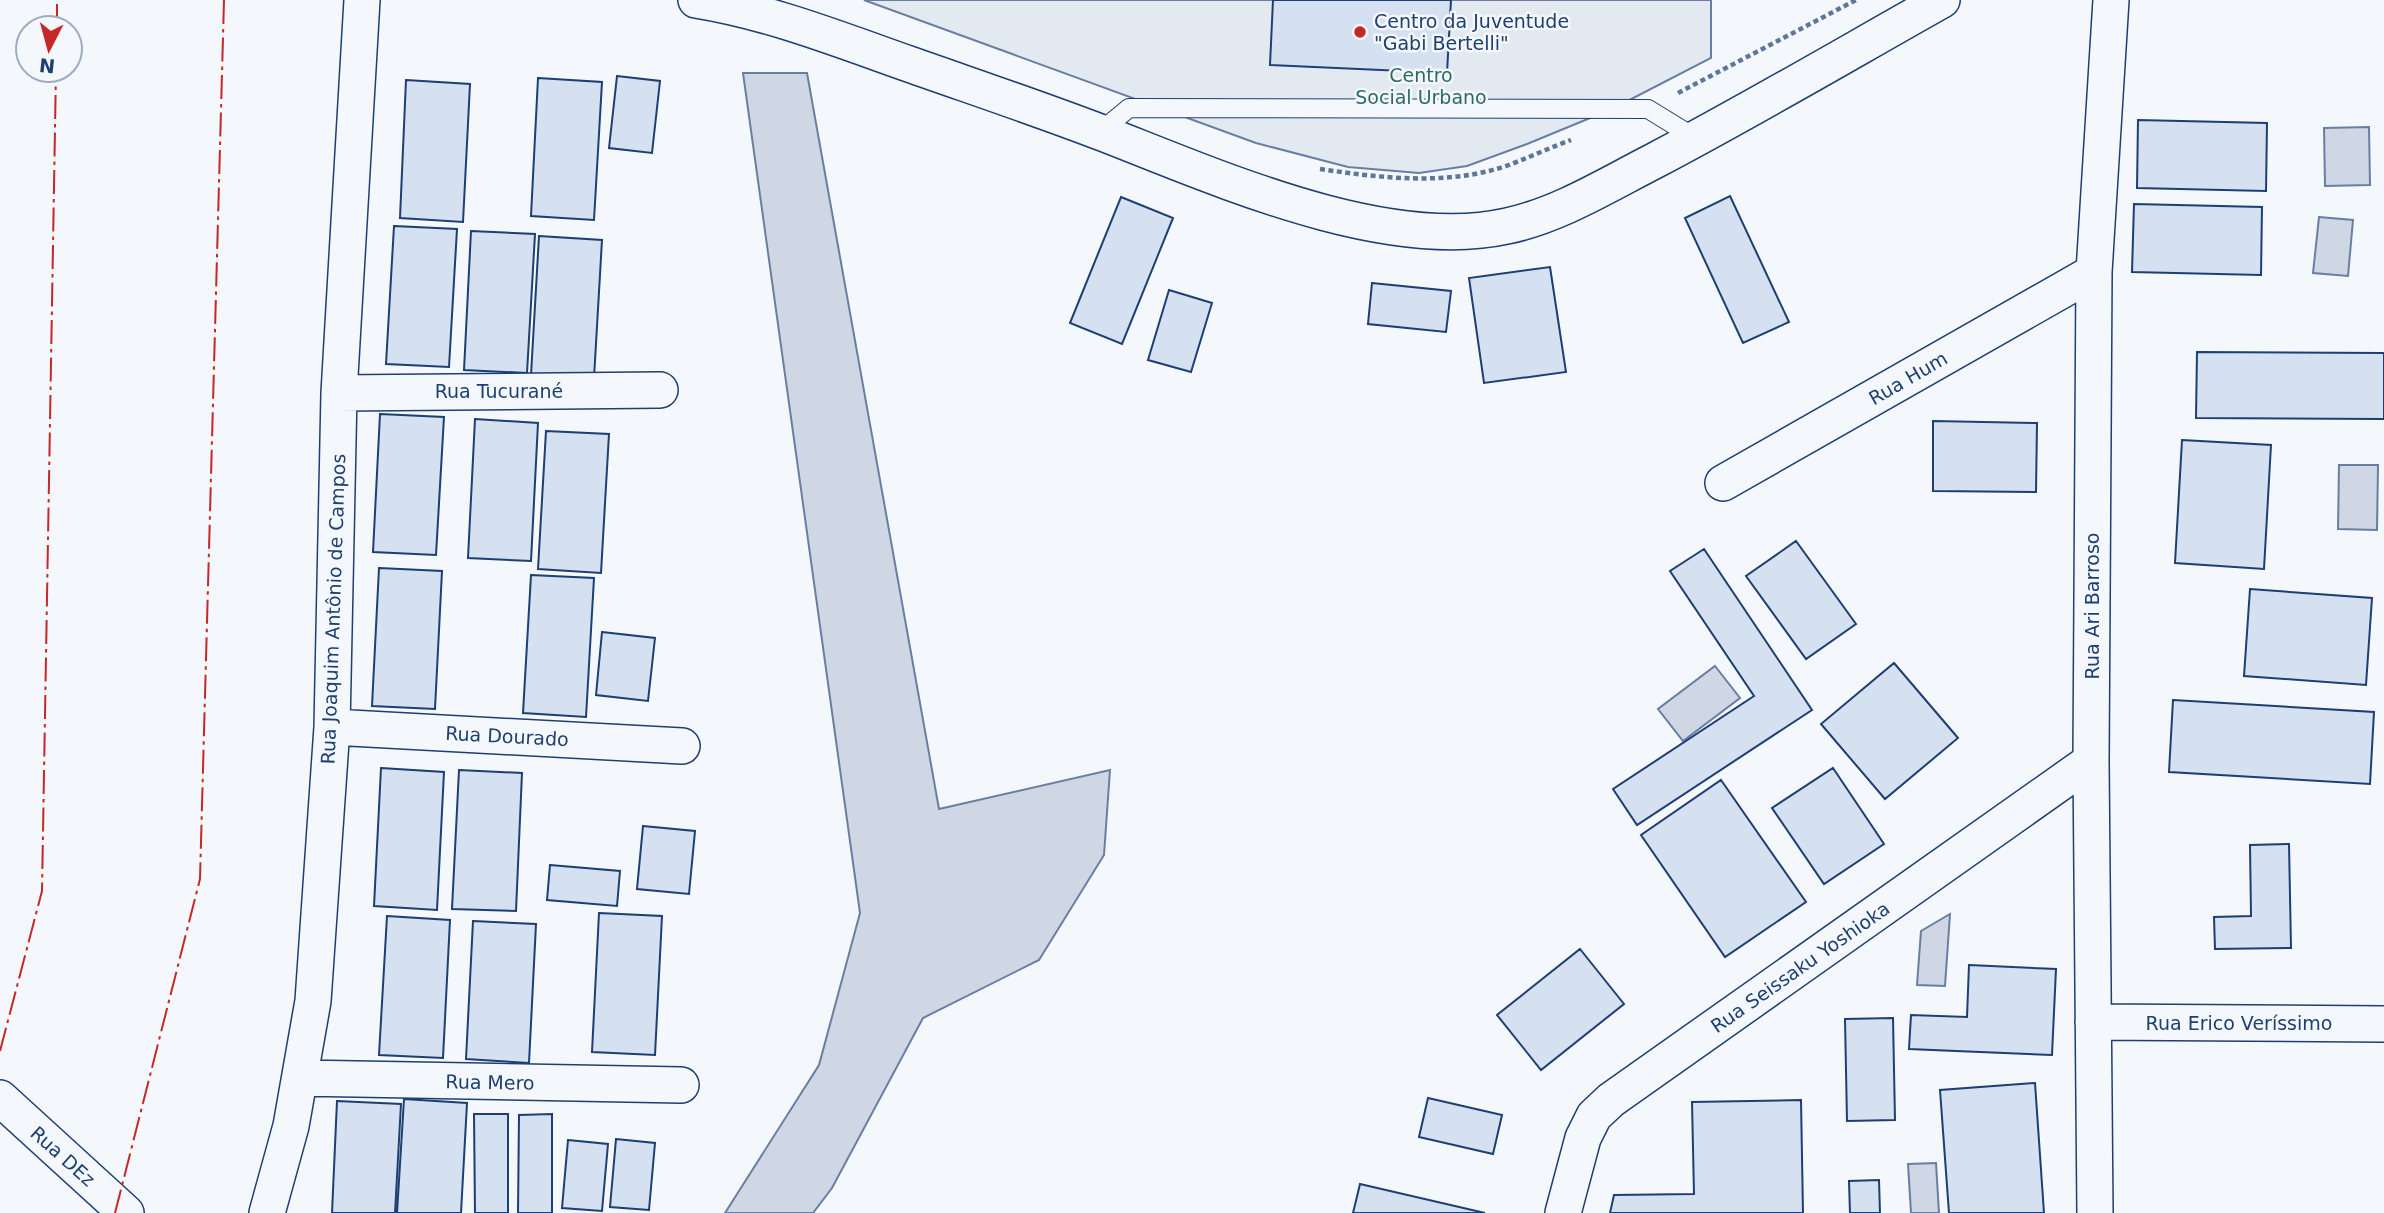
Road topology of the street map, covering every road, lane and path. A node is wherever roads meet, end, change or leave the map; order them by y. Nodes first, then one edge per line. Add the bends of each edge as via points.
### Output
1 (362, 0) edge
2 (696, 0) edge
3 (1942, 0) edge
4 (2111, 0) edge
5 (774, 8) edge
6 (1100, 132) junction
7 (1697, 139) junction
8 (2094, 272) junction
9 (660, 390) dead end
10 (339, 393) junction
11 (1723, 483) dead end
12 (332, 727) junction
13 (682, 746) dead end
14 (2091, 761) junction
15 (2093, 1022) junction
16 (2384, 1024) edge
17 (300, 1078) junction
18 (681, 1085) dead end
19 (0, 1098) edge
20 (126, 1213) edge
21 (267, 1213) edge
22 (1563, 1213) edge
23 (2095, 1213) edge

1 - 10 street, Rua Joaquim Antônio de Campos
2 - 5 street
3 - 7 street
4 - 8 street, Rua Ari Barroso
5 - 6 street
6 - 7 lane via 1129,108 1648,109
6 - 7 street via 1209,175 1332,214 1431,232 1472,233 1510,226 1568,204
8 - 11 street, Rua Hum
8 - 14 street, Rua Ari Barroso
9 - 10 street, Rua Tucurané
10 - 12 street, Rua Joaquim Antônio de Campos
12 - 13 street, Rua Dourado
12 - 17 street, Rua Joaquim Antônio de Campos via 313,1001
14 - 15 street, Rua Ari Barroso
14 - 22 street, Rua Seissaku Yoshioka via 1611,1101 1594,1116 1583,1138
15 - 16 street, Rua Erico Veríssimo
15 - 23 street, Rua Ari Barroso
17 - 18 street, Rua Mero
17 - 21 street, Rua Joaquim Antônio de Campos
19 - 20 street, Rua DEz

